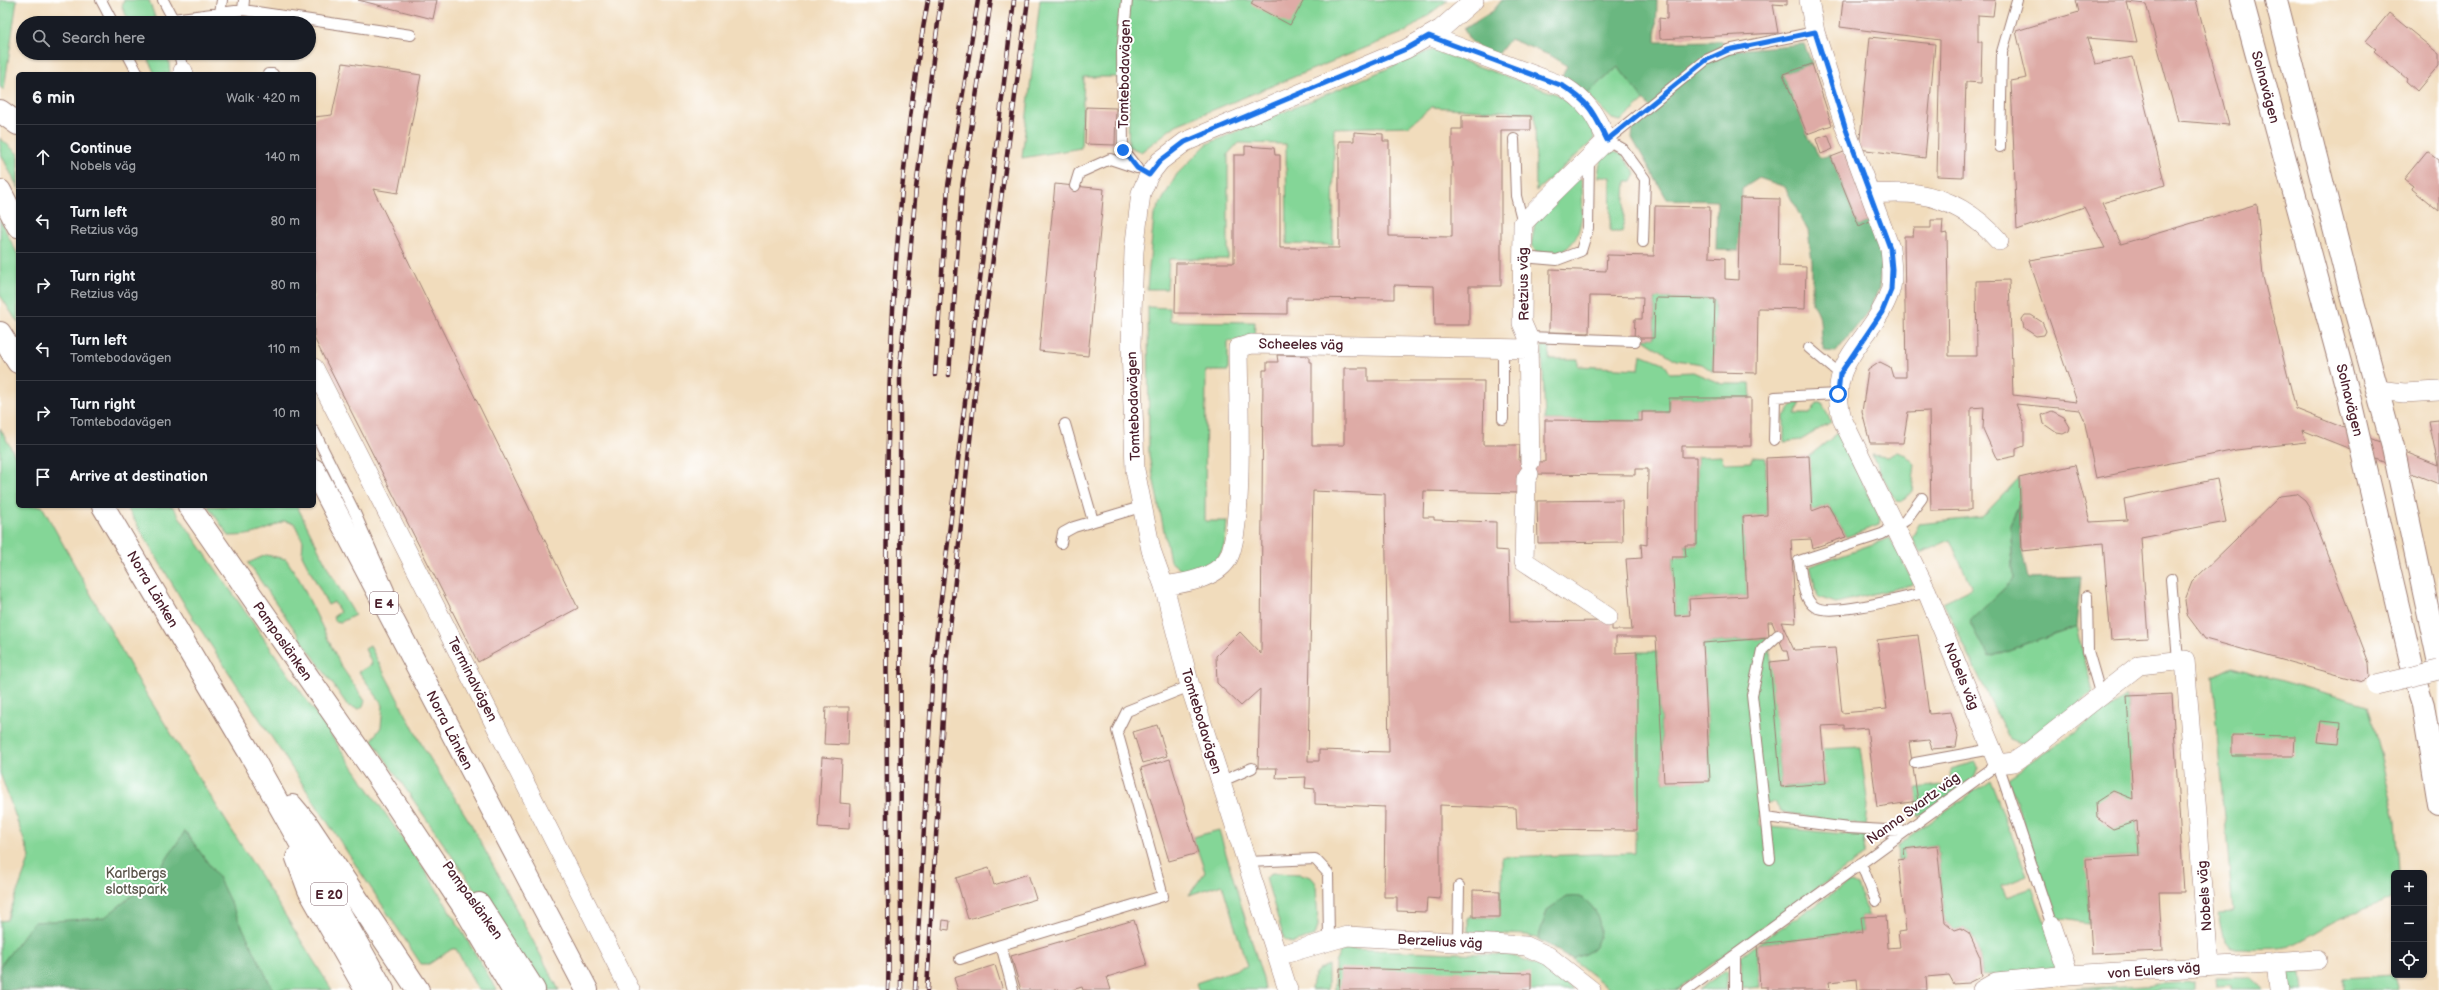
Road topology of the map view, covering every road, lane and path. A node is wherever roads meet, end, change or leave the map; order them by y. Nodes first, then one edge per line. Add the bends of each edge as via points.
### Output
1 (101, 0) edge
2 (163, 0) edge
3 (172, 0) edge
4 (222, 0) edge
5 (244, 0) edge
6 (1127, 0) edge
7 (1474, 0) edge
8 (1809, 0) edge
9 (2017, 0) edge
10 (2242, 0) edge
11 (2276, 0) edge
12 (242, 10) junction
13 (220, 13) junction
14 (109, 16) edge
15 (171, 16) edge
16 (173, 16) edge
17 (202, 16) edge
18 (283, 16) edge
19 (316, 21) edge
20 (1815, 32) junction
21 (411, 35) dead end
22 (1429, 36) junction
23 (131, 60) edge
24 (181, 60) edge
25 (137, 72) edge
26 (184, 72) edge
27 (0, 111) edge
28 (16, 123) edge
29 (1514, 140) dead end
30 (1607, 140) junction
31 (2000, 147) dead end
32 (1589, 156) junction
33 (1143, 171) junction
34 (1075, 186) dead end
35 (0, 191) edge
36 (1871, 193) junction
37 (16, 222) edge
38 (1523, 223) junction
39 (1999, 241) dead end
40 (1643, 242) dead end
41 (1522, 257) junction
42 (0, 333) edge
43 (1635, 341) dead end
44 (1528, 343) junction
45 (1503, 348) junction
46 (1809, 348) dead end
47 (16, 359) edge
48 (316, 372) edge
49 (1840, 374) junction
50 (2379, 390) junction
51 (2439, 392) edge
52 (1838, 394) junction
53 (2349, 396) junction
54 (1503, 419) dead end
55 (1065, 424) dead end
56 (316, 435) edge
57 (1774, 440) dead end
58 (316, 474) edge
59 (1922, 498) dead end
60 (1141, 507) junction
61 (104, 508) edge
62 (190, 508) edge
63 (1093, 521) junction
64 (1896, 526) junction
65 (1061, 543) dead end
66 (2171, 579) dead end
67 (1164, 586) junction
68 (1927, 592) junction
69 (2087, 596) dead end
70 (1608, 617) dead end
71 (1778, 635) dead end
72 (2178, 660) junction
73 (2439, 663) edge
74 (2439, 670) edge
75 (2376, 685) dead end
76 (1190, 686) junction
77 (2101, 696) junction
78 (453, 737) junction
79 (251, 755) junction
80 (1995, 756) junction
81 (1915, 763) dead end
82 (1252, 768) dead end
83 (377, 776) junction
84 (1220, 782) junction
85 (276, 799) junction
86 (2439, 804) edge
87 (1766, 816) junction
88 (1906, 831) junction
89 (1770, 859) dead end
90 (1247, 862) junction
91 (1860, 863) junction
92 (1459, 886) dead end
93 (1876, 901) dead end
94 (2052, 926) joint
95 (1329, 939) junction
96 (1458, 941) junction
97 (1000, 945) junction
98 (1735, 955) junction
99 (1277, 956) junction
100 (960, 960) dead end
101 (2317, 960) dead end
102 (2276, 962) junction
103 (2209, 966) junction
104 (2069, 975) junction
105 (366, 990) edge
106 (383, 990) edge
107 (418, 990) edge
108 (513, 990) edge
109 (534, 990) edge
110 (587, 990) edge
111 (630, 990) edge
112 (1013, 990) edge
113 (1288, 990) edge
114 (1591, 990) edge
115 (1687, 990) edge
116 (1735, 990) edge
117 (1982, 990) edge
118 (2279, 990) edge

1 - 14 lane
2 - 15 lane
3 - 16 lane
4 - 13 lane
5 - 12 lane
6 - 33 lane, Tomtebodavägen via 1122,53 1123,150
7 - 22 street, Tomtebodavägen via 1464,11
8 - 20 street, Nobels väg
9 - 31 lane via 2002,52
10 - 53 main road, Solnavägen
11 - 50 main road, Solnavägen via 2351,295
12 - 13 lane
12 - 18 lane
13 - 17 lane
19 - 21 lane
20 - 30 lane via 1728,50 1706,60
20 - 36 street, Nobels väg via 1845,127
22 - 30 street via 1563,86 1583,99
22 - 33 street, Tomtebodavägen via 1406,49 1185,142
23 - 25 lane
24 - 26 lane
27 - 28 main road
29 - 38 lane via 1516,196
30 - 32 street
30 - 40 lane via 1623,149 1645,178
32 - 38 street
32 - 41 lane via 1588,228 1581,251 1557,260
33 - 34 lane via 1110,159 1079,173
33 - 60 street, Tomtebodavägen via 1134,251 1131,345 1134,470
35 - 37 main road
36 - 39 street via 1918,194 1959,207 1983,223
36 - 49 street, Nobels väg via 1890,248 1891,290 1882,312
38 - 41 street, Retzius väg
41 - 44 street, Retzius väg via 1522,323
42 - 47 main road
43 - 44 lane
44 - 45 street, Scheeles väg
44 - 70 street, Retzius väg via 1529,468 1526,479 1524,561
45 - 54 lane
45 - 67 street, Scheeles väg via 1251,344 1238,348 1238,468 1234,546 1226,561 1213,572 1184,583
46 - 49 lane
48 - 111 street, Terminalvägen
49 - 52 street, Nobels väg
50 - 51 street via 2404,393
50 - 53 main road
50 - 73 main road, Solnavägen
52 - 57 lane via 1775,397
52 - 64 street, Nobels väg via 1838,406 1844,421
53 - 86 main road, Solnavägen via 2416,684 2424,705
55 - 63 lane
56 - 78 lane via 354,513
58 - 78 main road, Norra Länken / E 4
59 - 64 lane via 1905,521
60 - 63 lane
60 - 67 street, Tomtebodavägen via 1151,550
61 - 79 main road, Norra Länken
62 - 83 main road, Pampaslänken
63 - 65 lane via 1063,533
64 - 68 street, Nobels väg
64 - 68 lane via 1882,534 1799,561 1807,597 1815,607 1834,611
66 - 72 lane
67 - 76 street, Tomtebodavägen
68 - 80 street, Nobels väg
69 - 77 lane via 2088,651
71 - 87 lane via 1762,650 1752,695
72 - 77 street via 2139,665
72 - 103 street, Nobels väg via 2185,660 2186,668
74 - 75 street, bridge
76 - 84 street, Tomtebodavägen
76 - 97 lane via 1127,711 1117,731 1163,896
77 - 80 street via 2014,762
78 - 110 main road, Norra Länken / E 4
79 - 85 main road, Norra Länken / E 20
79 - 107 main road, Norra Länken via 307,824
80 - 81 lane
80 - 88 lane, Nanna Svartz väg
80 - 94 lane
82 - 84 lane
83 - 108 main road, Pampaslänken via 464,907
83 - 109 main road, Pampaslänken via 476,900
84 - 90 street, Tomtebodavägen
85 - 105 main road via 309,890
85 - 106 main road, Norra Länken / E 20
87 - 88 lane via 1848,828
87 - 89 lane
88 - 91 lane, Nanna Svartz väg
90 - 95 lane via 1315,859 1328,873
90 - 99 street, Tomtebodavägen
91 - 93 lane
91 - 98 lane, Nanna Svartz väg
92 - 96 lane
94 - 104 street
95 - 96 street, Berzelius väg via 1347,936
95 - 99 street, Berzelius väg
96 - 114 street, Berzelius väg via 1526,946 1548,956
97 - 100 lane
97 - 112 lane
98 - 115 lane, Nanna Svartz väg
98 - 116 lane
99 - 113 street, Tomtebodavägen
101 - 102 street
102 - 103 street
102 - 118 street
103 - 104 street, von Eulers väg
104 - 117 street, von Eulers väg via 1996,982

